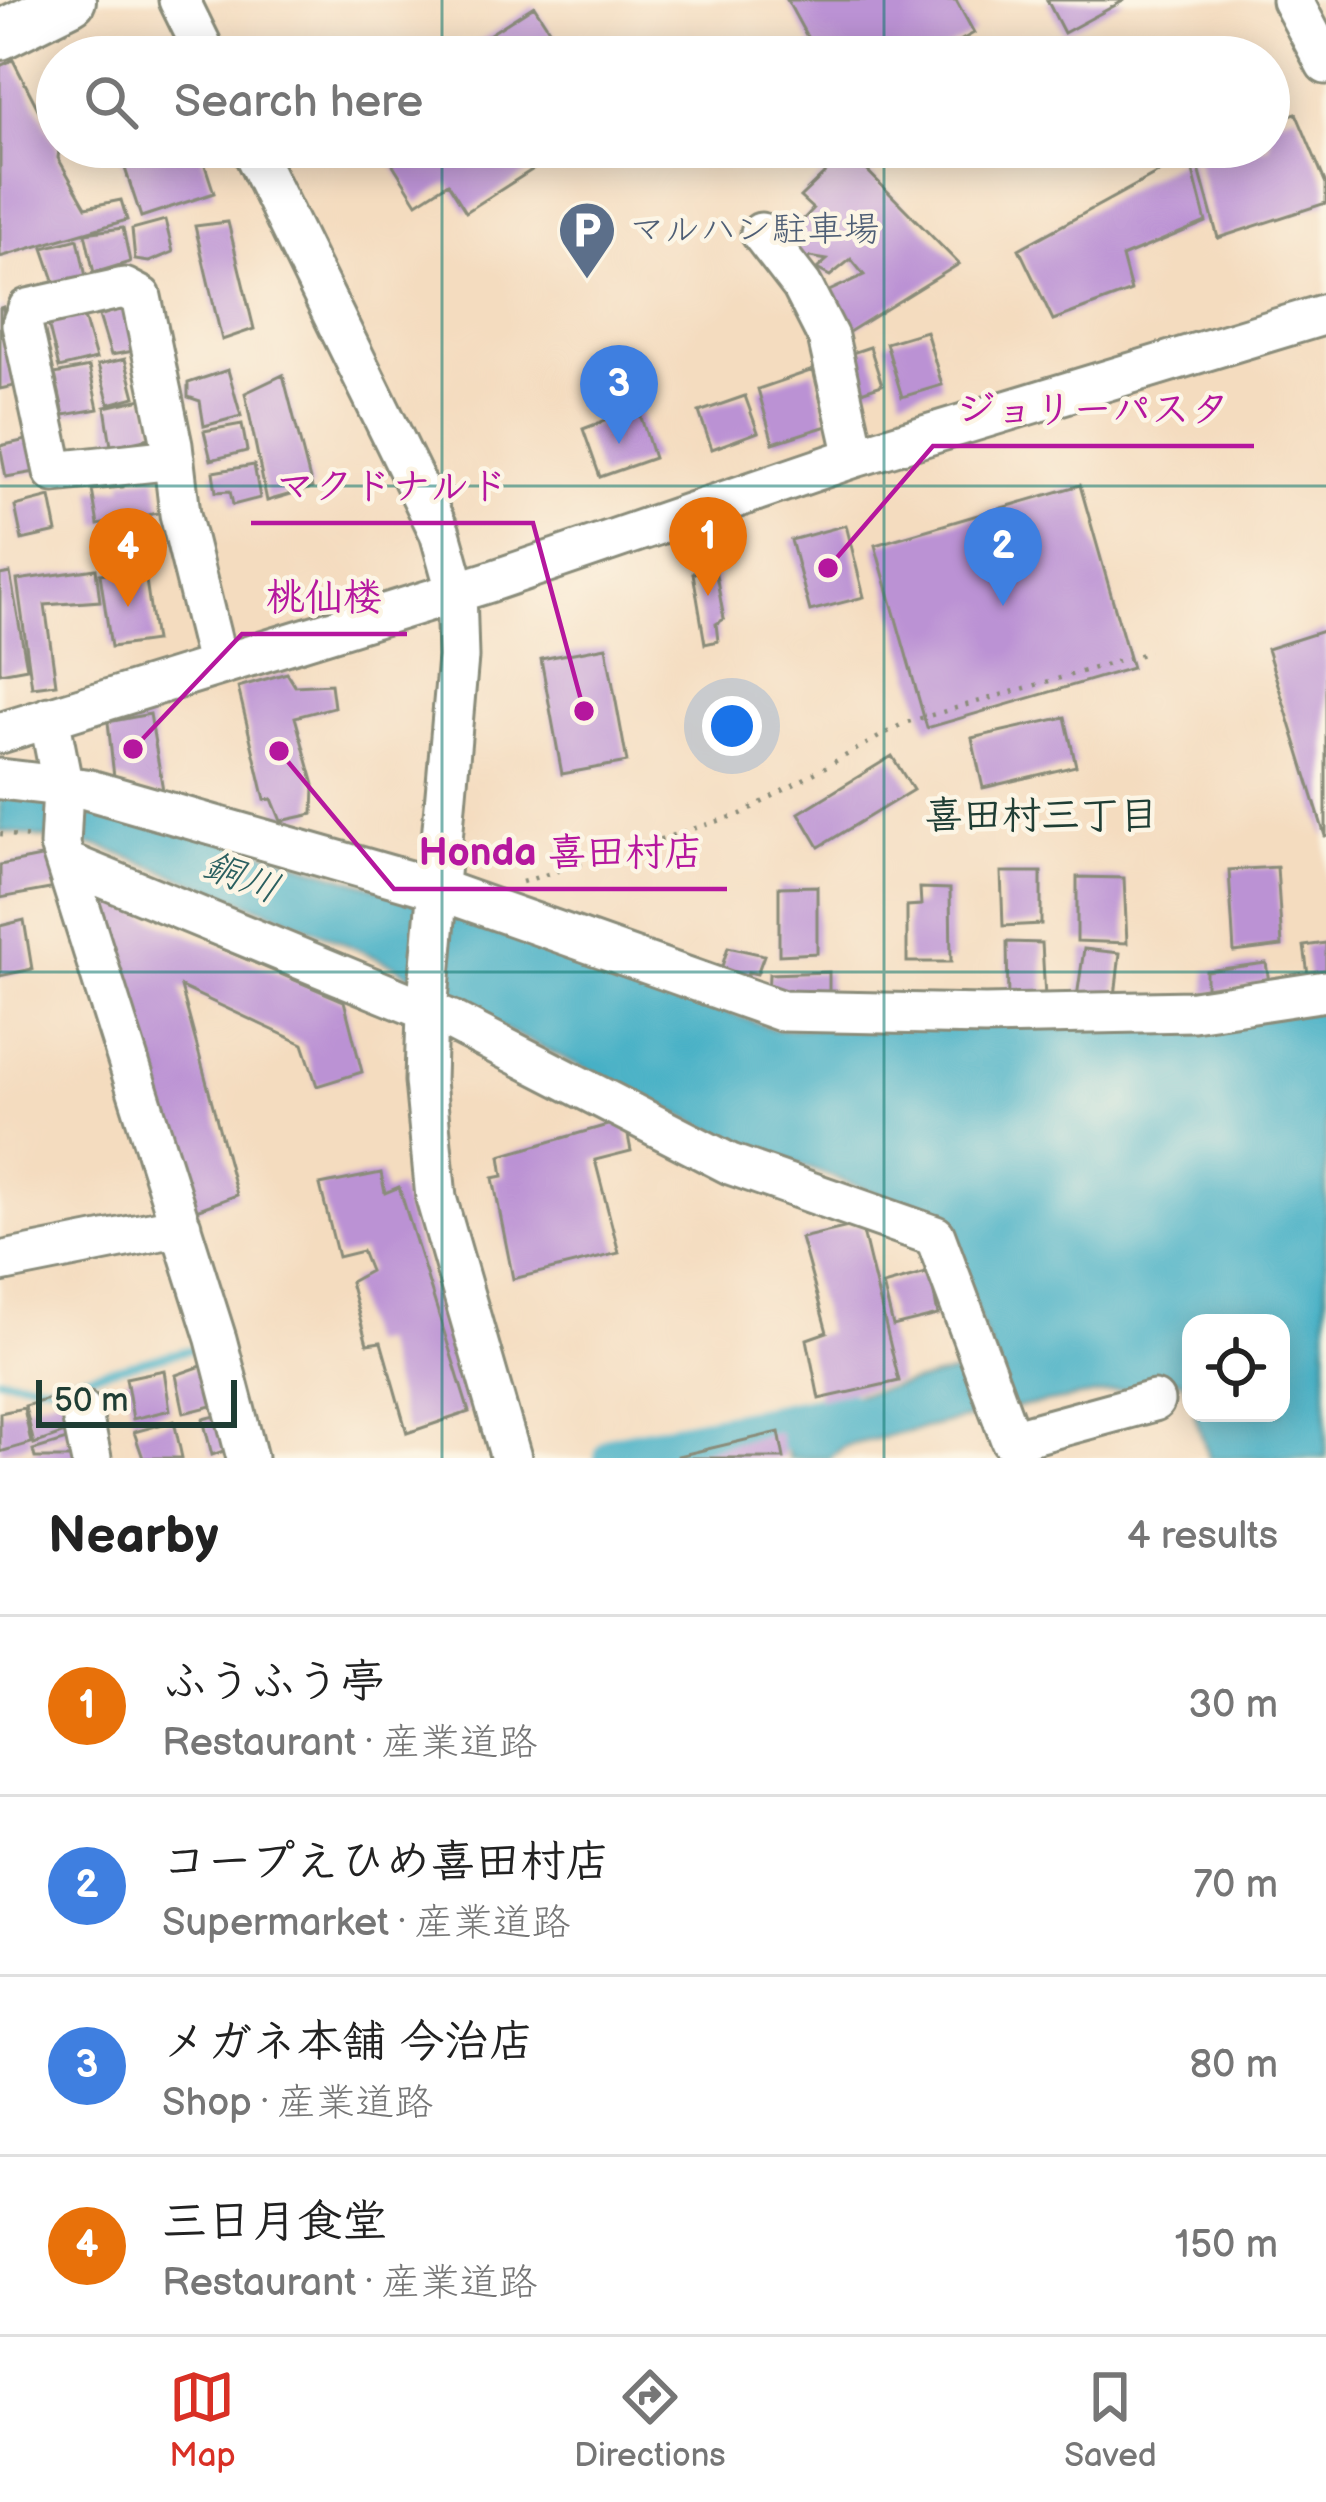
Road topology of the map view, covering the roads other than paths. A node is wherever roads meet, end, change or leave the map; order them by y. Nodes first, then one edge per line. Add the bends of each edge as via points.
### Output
1 (71, 0) edge
2 (179, 0) edge
3 (1292, 0) edge
4 (0, 35) edge
5 (196, 36) edge
6 (1326, 64) edge
7 (261, 168) edge
8 (761, 233) dead end
9 (1326, 314) edge
10 (855, 458) junction
11 (174, 459) junction
12 (456, 590) junction
13 (217, 663) junction
14 (49, 717) junction
15 (0, 733) edge
16 (0, 779) edge
17 (63, 788) junction
18 (68, 863) junction
19 (439, 896) junction
20 (1326, 991) edge
21 (429, 993) junction
22 (181, 1226) junction
23 (0, 1262) edge
24 (1154, 1401) dead end
25 (81, 1410) dead end
26 (1061, 1444) edge
27 (92, 1458) edge
28 (247, 1458) edge
29 (511, 1458) edge

1 - 4 main road
2 - 5 street
3 - 6 street
7 - 12 street via 440,533
8 - 10 street via 828,337
9 - 10 street
10 - 12 street
11 - 11 street via 141,297 124,288 28,309 22,323 54,472
11 - 13 street
12 - 13 street
12 - 19 street
13 - 14 street
14 - 15 street
14 - 17 street
16 - 17 street
17 - 18 street via 60,844
17 - 19 street
18 - 21 street
18 - 22 street
19 - 20 street via 782,1011 1193,1011
19 - 21 street
21 - 26 street via 730,1164 935,1236 1011,1440
21 - 29 street via 425,1081 436,1198
22 - 23 street
22 - 28 street
24 - 26 street
25 - 27 street

